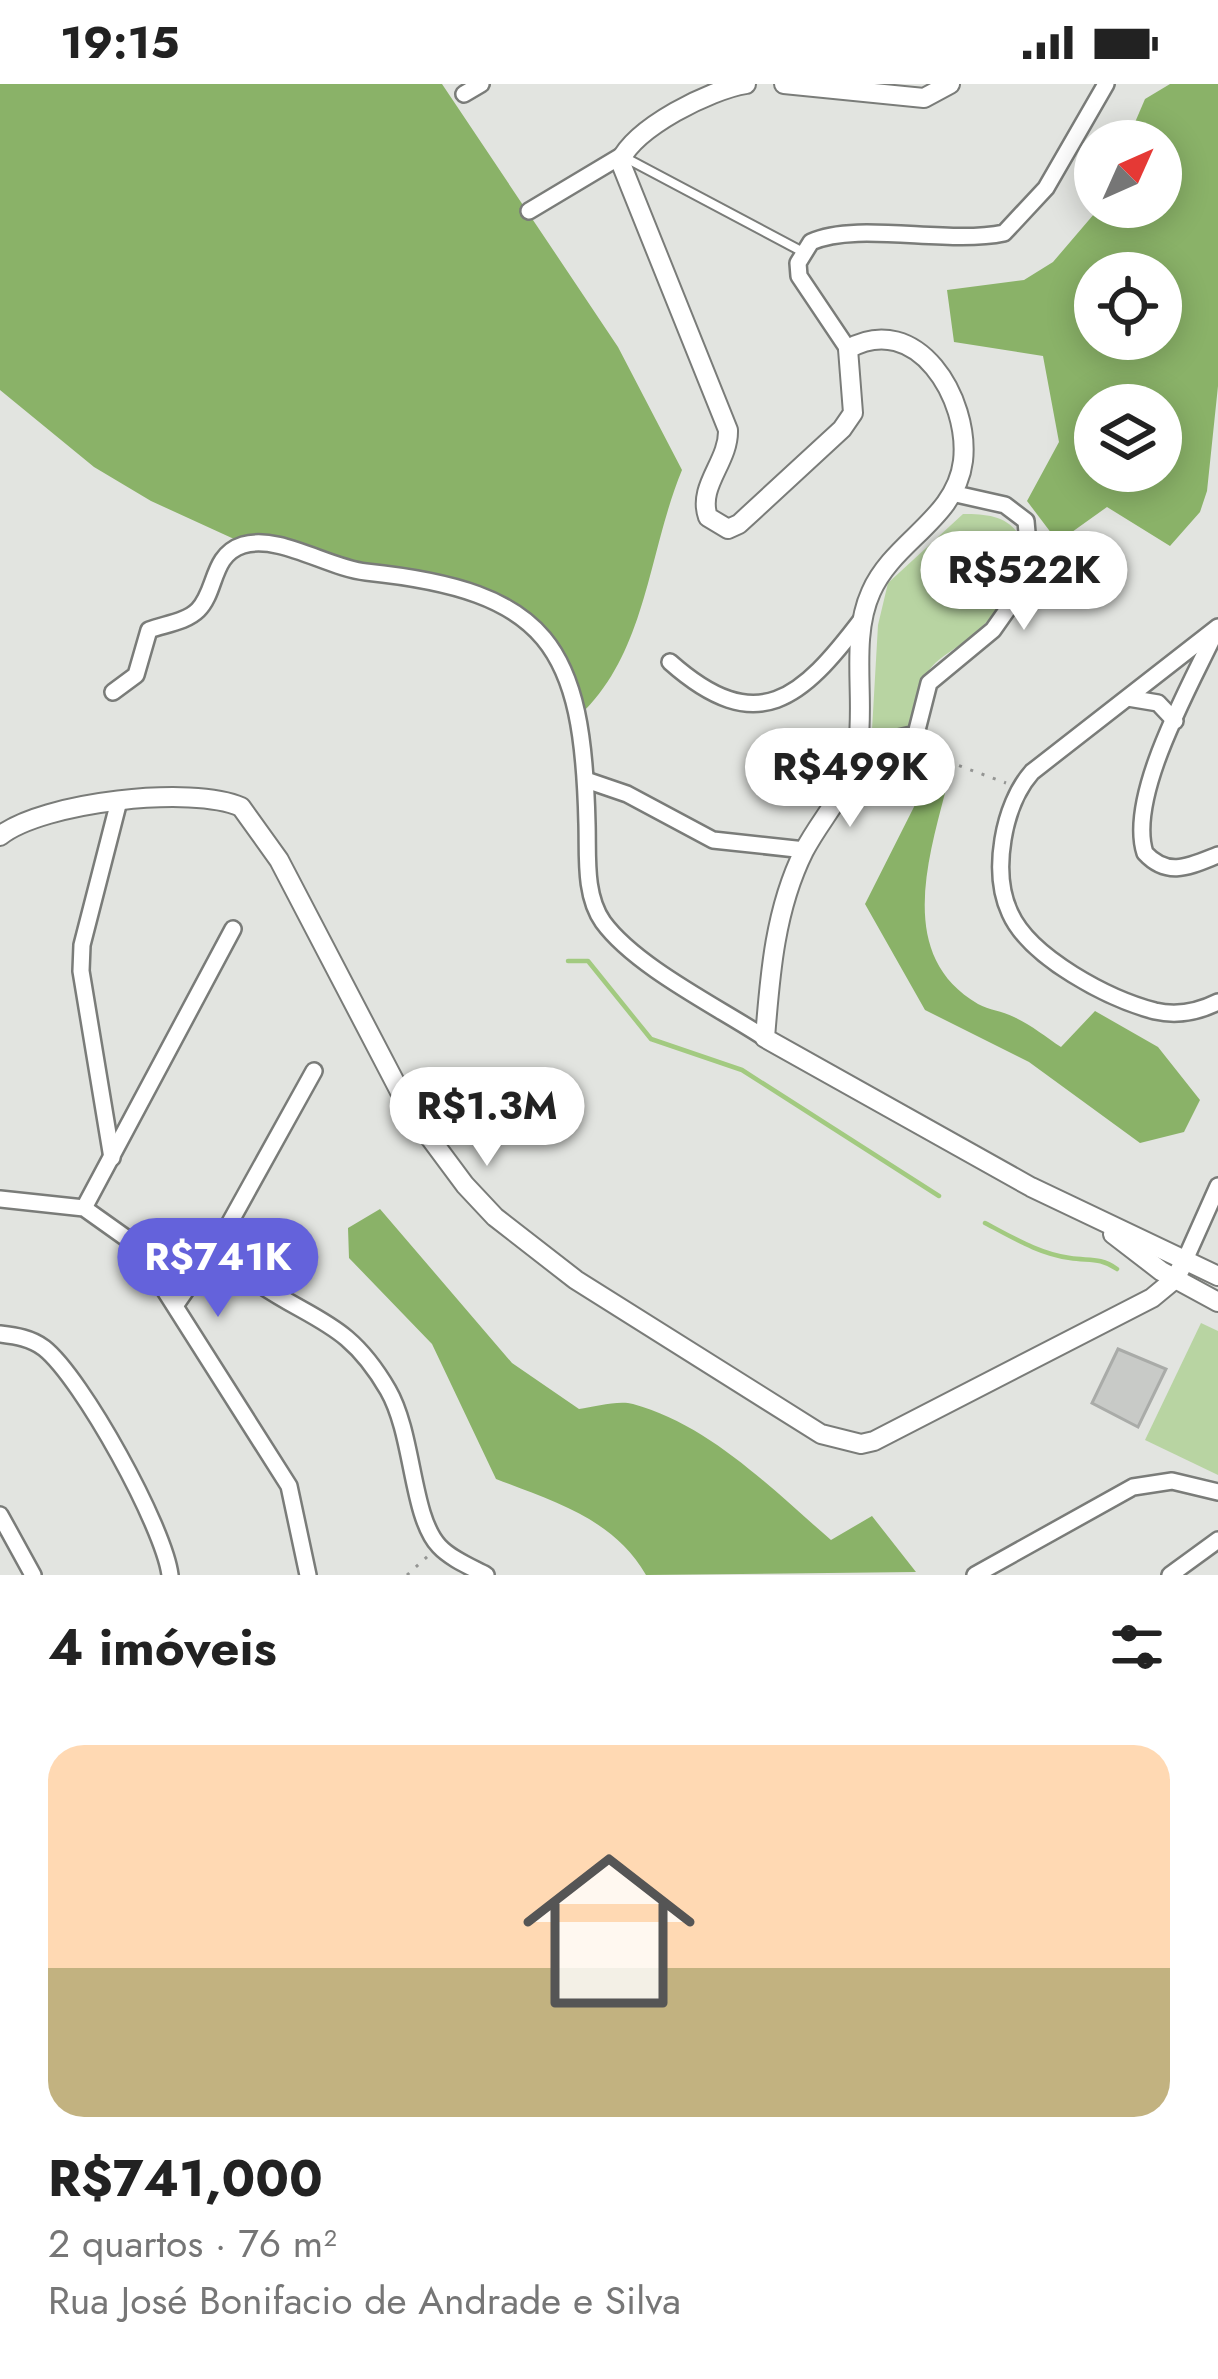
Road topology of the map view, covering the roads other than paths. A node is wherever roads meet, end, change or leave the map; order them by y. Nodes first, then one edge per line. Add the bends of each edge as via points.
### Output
1 (481, 84) edge
2 (746, 84) edge
3 (784, 84) edge
4 (950, 84) edge
5 (1106, 84) edge
6 (464, 94) dead end
7 (621, 156) junction
8 (530, 212) dead end
9 (802, 252) junction
10 (848, 349) junction
11 (956, 494) junction
12 (863, 617) junction
13 (1218, 628) edge
14 (670, 662) dead end
15 (112, 692) dead end
16 (1128, 698) junction
17 (1175, 721) junction
18 (858, 747) junction
19 (586, 780) junction
20 (119, 801) junction
21 (0, 836) edge
22 (805, 850) junction
23 (1218, 855) edge
24 (233, 929) dead end
25 (1218, 1002) edge
26 (765, 1038) junction
27 (314, 1071) dead end
28 (112, 1158) junction
29 (1218, 1186) edge
30 (0, 1199) edge
31 (84, 1208) junction
32 (1079, 1211) junction
33 (1182, 1254) junction
34 (1168, 1275) junction
35 (1218, 1276) edge
36 (255, 1281) dead end
37 (1218, 1302) edge
38 (177, 1303) junction
39 (0, 1334) edge
40 (1218, 1492) edge
41 (0, 1516) edge
42 (1215, 1546) edge
43 (33, 1575) edge
44 (170, 1575) edge
45 (308, 1575) edge
46 (486, 1575) edge
47 (974, 1575) edge
48 (1170, 1575) edge

1 - 6 street
2 - 7 street via 704,95
3 - 4 street via 924,98
5 - 9 street via 1046,188 1004,233 842,234
7 - 8 street
7 - 9 lane
7 - 10 street via 728,430 725,459 704,504 717,526 728,529 754,513 842,429 853,413
9 - 10 street via 806,292
10 - 11 street via 878,336 933,364 960,409
11 - 12 street via 878,578
11 - 18 street via 1018,513 1030,535 1007,613 929,683 920,724 903,741
12 - 14 street via 823,670 783,699 730,702
12 - 18 street
13 - 16 street
13 - 17 street
15 - 19 street via 136,675 148,630 203,606 224,556 245,544 280,547 345,569 483,592 506,605 565,672 580,715
16 - 17 street via 1158,703
16 - 25 street via 1018,788 1001,872 1011,916 1084,978 1156,1011 1180,1014
17 - 23 street via 1141,811 1144,853 1166,869
18 - 22 street via 852,773
19 - 22 street via 713,840
19 - 26 street via 592,902 603,921 643,958
20 - 21 street via 51,810
20 - 28 street via 81,971
20 - 34 street via 210,799 241,807 279,860 410,1111 465,1185 576,1280 821,1434 874,1441 1125,1309
22 - 26 street via 776,938
24 - 28 street
26 - 32 street
27 - 38 street
28 - 31 street
29 - 33 street
30 - 31 street
31 - 38 street via 136,1245
32 - 33 street
32 - 34 street
33 - 34 street
33 - 35 street
34 - 37 street
36 - 46 street via 341,1330 404,1422 422,1514 439,1546
38 - 45 street via 289,1486
39 - 44 street via 40,1344 68,1375 160,1531
40 - 47 street via 1172,1481 1133,1486
41 - 43 street
42 - 48 street

